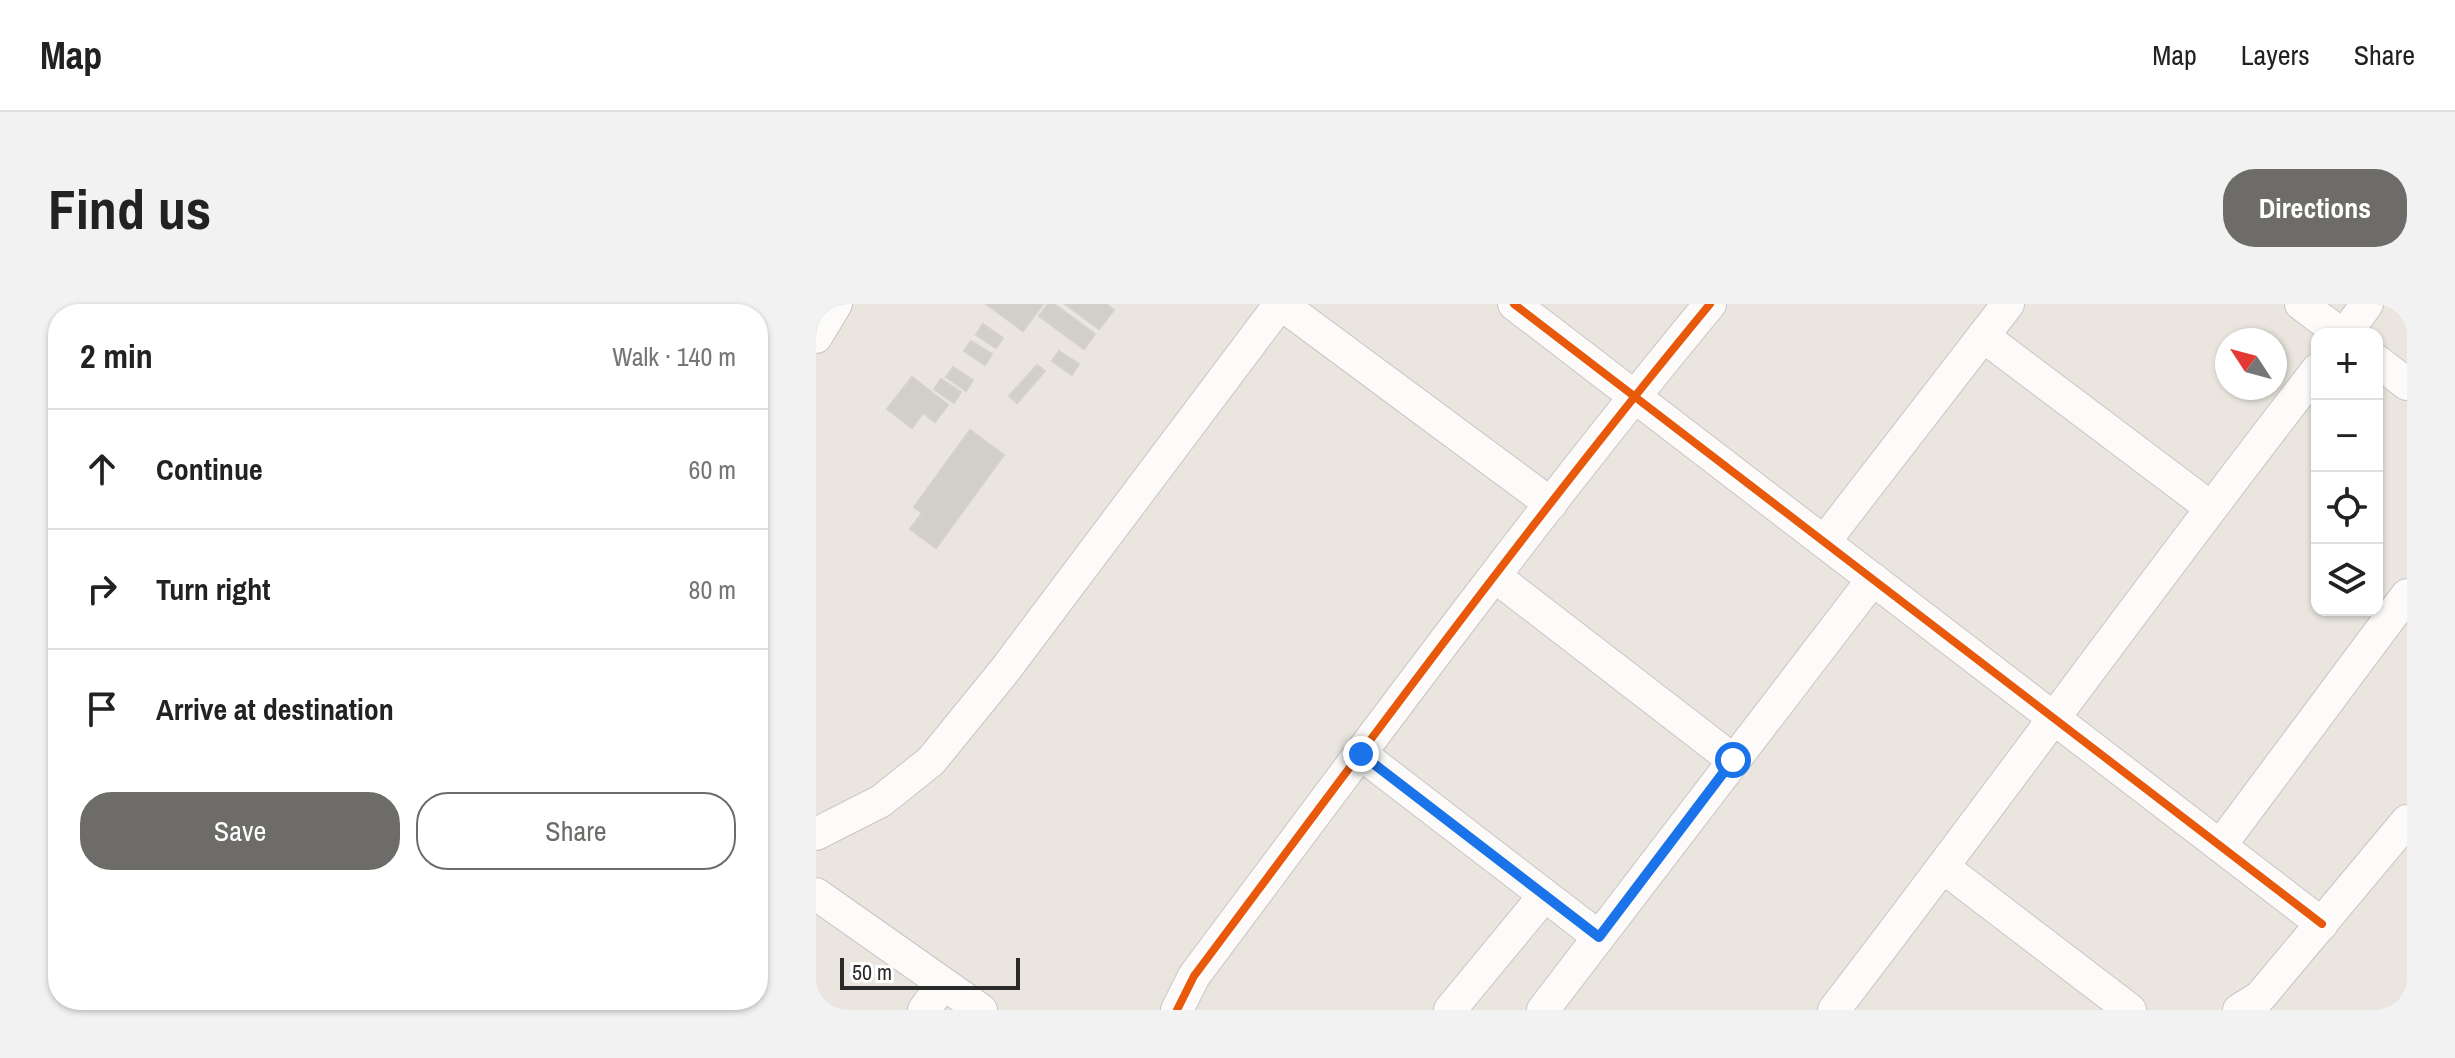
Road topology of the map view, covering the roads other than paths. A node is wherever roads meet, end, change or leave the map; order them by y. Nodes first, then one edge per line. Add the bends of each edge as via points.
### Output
1 (1280, 304) edge
2 (1514, 304) edge
3 (1710, 304) edge
4 (2008, 304) edge
5 (2301, 304) edge
6 (2367, 304) edge
7 (2335, 328) edge
8 (2348, 328) edge
9 (1983, 336) junction
10 (2383, 366) edge
11 (2311, 378) edge
12 (2407, 384) edge
13 (1634, 396) junction
14 (1551, 504) junction
15 (2210, 507) junction
16 (1824, 542) junction
17 (1496, 577) junction
18 (1873, 579) junction
19 (2407, 595) edge
20 (2054, 717) junction
21 (1361, 754) junction
22 (1733, 760) junction
23 (2407, 821) edge
24 (816, 834) edge
25 (2220, 846) junction
26 (1943, 867) junction
27 (816, 894) edge
28 (1544, 896) junction
29 (2322, 924) junction
30 (1599, 937) junction
31 (943, 984) junction
32 (1461, 1008) edge
33 (924, 1010) edge
34 (981, 1010) edge
35 (1177, 1010) edge
36 (1543, 1010) edge
37 (1834, 1010) edge
38 (2130, 1010) edge
39 (2239, 1010) edge

1 - 14 street
1 - 24 street via 931,761 881,801
2 - 13 street
3 - 13 street
4 - 9 street
5 - 7 street
6 - 8 street
9 - 15 street
9 - 16 street
10 - 12 street
11 - 15 street
13 - 14 street
13 - 16 street
14 - 17 street
15 - 20 street
16 - 18 street
17 - 21 street
17 - 22 street
18 - 20 street
18 - 22 street
19 - 25 street
20 - 25 street
20 - 26 street
21 - 28 street
21 - 35 street via 1194,976
22 - 30 street
23 - 29 street
25 - 29 street
26 - 37 street
26 - 38 street
27 - 31 street
28 - 30 street
28 - 32 street
29 - 39 street via 2260,997
30 - 36 street
31 - 33 street
31 - 34 street

